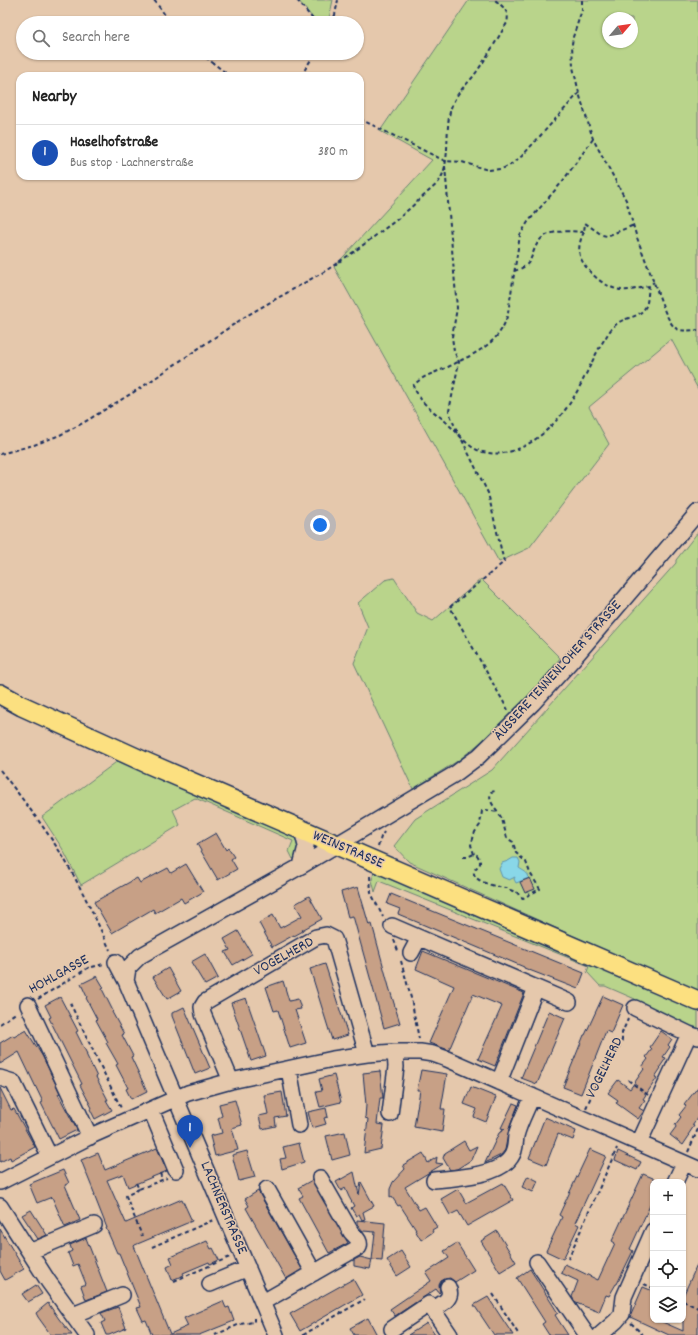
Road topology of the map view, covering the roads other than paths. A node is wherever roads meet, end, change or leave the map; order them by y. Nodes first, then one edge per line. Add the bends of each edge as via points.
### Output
1 (698, 512) edge
2 (0, 694) edge
3 (302, 830) junction
4 (336, 845) junction
5 (301, 866) junction
6 (390, 928) road end
7 (419, 938) junction
8 (411, 953) dead end
9 (116, 962) road end
10 (126, 981) junction
11 (536, 988) junction
12 (698, 1001) edge
13 (569, 1002) dead end
14 (28, 1005) road end
15 (635, 1008) road end
16 (694, 1035) edge
17 (394, 1052) junction
18 (367, 1054) junction
19 (288, 1069) junction
20 (0, 1078) edge
21 (230, 1081) junction
22 (499, 1082) junction
23 (532, 1096) junction
24 (176, 1098) junction
25 (151, 1110) junction
26 (390, 1114) dead end
27 (299, 1124) dead end
28 (90, 1137) junction
29 (639, 1143) junction
30 (50, 1157) junction
31 (684, 1162) junction
32 (698, 1169) edge
33 (172, 1174) road end
34 (320, 1178) dead end
35 (676, 1179) edge
36 (434, 1180) dead end
37 (0, 1182) edge
38 (267, 1189) dead end
39 (0, 1206) edge
40 (94, 1225) dead end
41 (650, 1238) edge
42 (30, 1253) junction
43 (537, 1262) dead end
44 (248, 1268) junction
45 (314, 1273) junction
46 (210, 1284) dead end
47 (448, 1287) dead end
48 (122, 1295) dead end
49 (263, 1302) junction
50 (431, 1307) junction
51 (73, 1315) junction
52 (392, 1329) dead end
53 (87, 1335) edge
54 (276, 1335) edge
55 (450, 1335) edge
56 (587, 1335) edge
57 (600, 1335) edge

1 - 4 street, ÄUSSERE TENNENLOHER STRASSE via 573,659 515,722 479,756 455,774
2 - 3 main road, WEINSTRASSE via 147,763
3 - 4 main road, WEINSTRASSE
3 - 5 street via 306,846
4 - 5 street
4 - 12 main road, WEINSTRASSE
5 - 10 street via 140,956 128,968
6 - 7 street
7 - 8 street
7 - 11 street
9 - 10 street, LACHNERSTRASSE
10 - 24 street, LACHNERSTRASSE
11 - 13 street
11 - 22 street
14 - 28 street
15 - 16 street
16 - 29 street
17 - 18 street, VOGELHERD
17 - 22 street, VOGELHERD via 433,1054
17 - 26 street via 396,1067
18 - 19 street, VOGELHERD
18 - 21 street, VOGELHERD via 334,940 326,935 316,938 205,1002 202,1007 203,1014
19 - 21 street, VOGELHERD
19 - 27 street
20 - 30 street via 13,1082
21 - 24 street, VOGELHERD
22 - 23 street, VOGELHERD
23 - 29 street, VOGELHERD
23 - 36 street via 516,1136 515,1148 511,1157 502,1166 488,1172
24 - 25 street, VOGELHERD
24 - 44 street, LACHNERSTRASSE
25 - 28 street, VOGELHERD
25 - 33 street
28 - 30 street, VOGELHERD
29 - 31 street, VOGELHERD
30 - 37 street, VOGELHERD
31 - 32 street, VOGELHERD
31 - 35 street
34 - 45 street via 359,1246
38 - 45 street
39 - 42 street
40 - 42 street
41 - 57 street via 624,1297 622,1314
42 - 51 street
43 - 56 street
44 - 46 street
44 - 49 street, LACHNERSTRASSE
45 - 49 street
47 - 50 street via 448,1299
48 - 51 street
49 - 54 street, LACHNERSTRASSE
50 - 52 street
50 - 55 street
51 - 53 street

